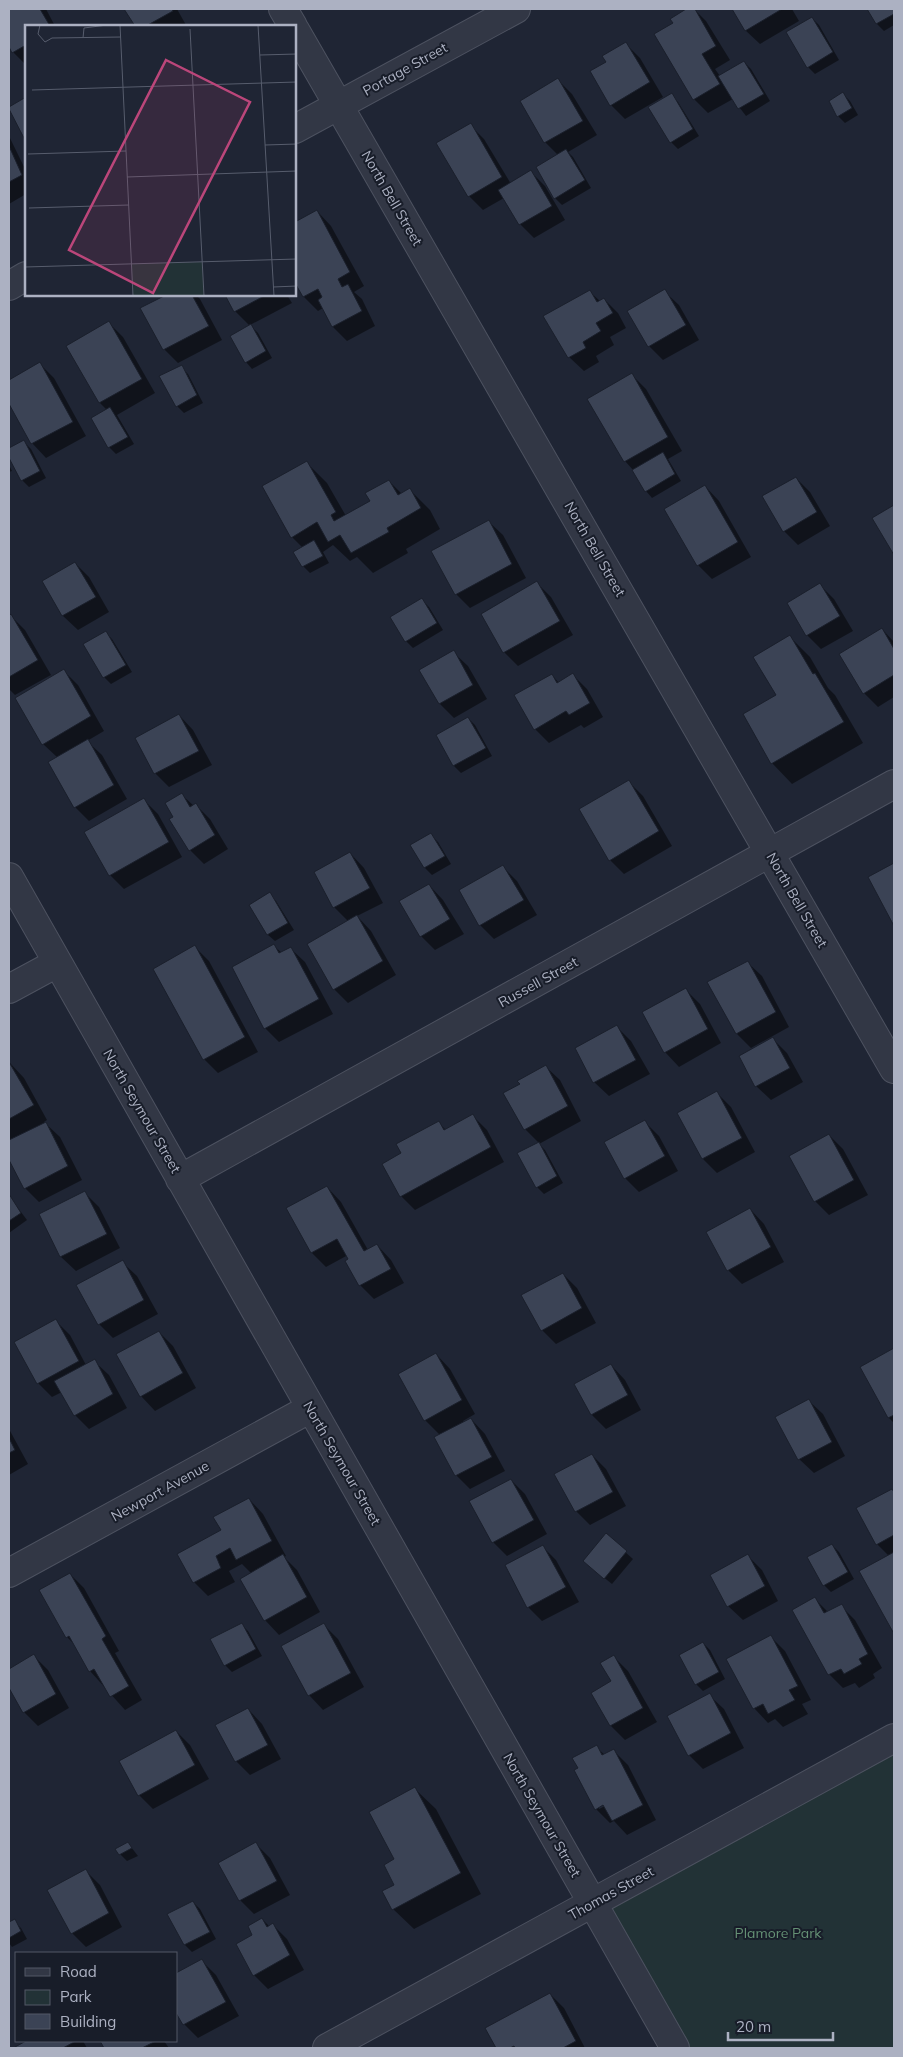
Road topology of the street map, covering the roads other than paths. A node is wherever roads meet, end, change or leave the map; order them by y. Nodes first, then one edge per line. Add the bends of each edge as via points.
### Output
1 (283, 9) edge
2 (516, 9) edge
3 (292, 25) edge
4 (296, 32) edge
5 (339, 105) junction
6 (296, 128) edge
7 (25, 277) edge
8 (9, 286) edge
9 (894, 784) edge
10 (769, 852) junction
11 (9, 877) edge
12 (57, 963) junction
13 (9, 989) edge
14 (894, 1069) edge
15 (180, 1179) junction
16 (311, 1408) junction
17 (9, 1573) edge
18 (894, 1738) edge
19 (592, 1904) junction
20 (327, 2048) edge
21 (675, 2048) edge

1 - 3 street
2 - 5 street, Portage Street
4 - 5 street, North Bell Street
5 - 6 street, Portage Street
5 - 10 street, North Bell Street
7 - 8 street
9 - 10 street, Russell Street
10 - 14 street, North Bell Street
10 - 15 street, Russell Street
11 - 12 street, North Seymour Street
12 - 13 street
12 - 15 street, North Seymour Street
15 - 16 street, North Seymour Street
16 - 17 street, Newport Avenue
16 - 19 street, North Seymour Street
18 - 19 street, Thomas Street
19 - 20 street, Thomas Street
19 - 21 street, North Seymour Street

